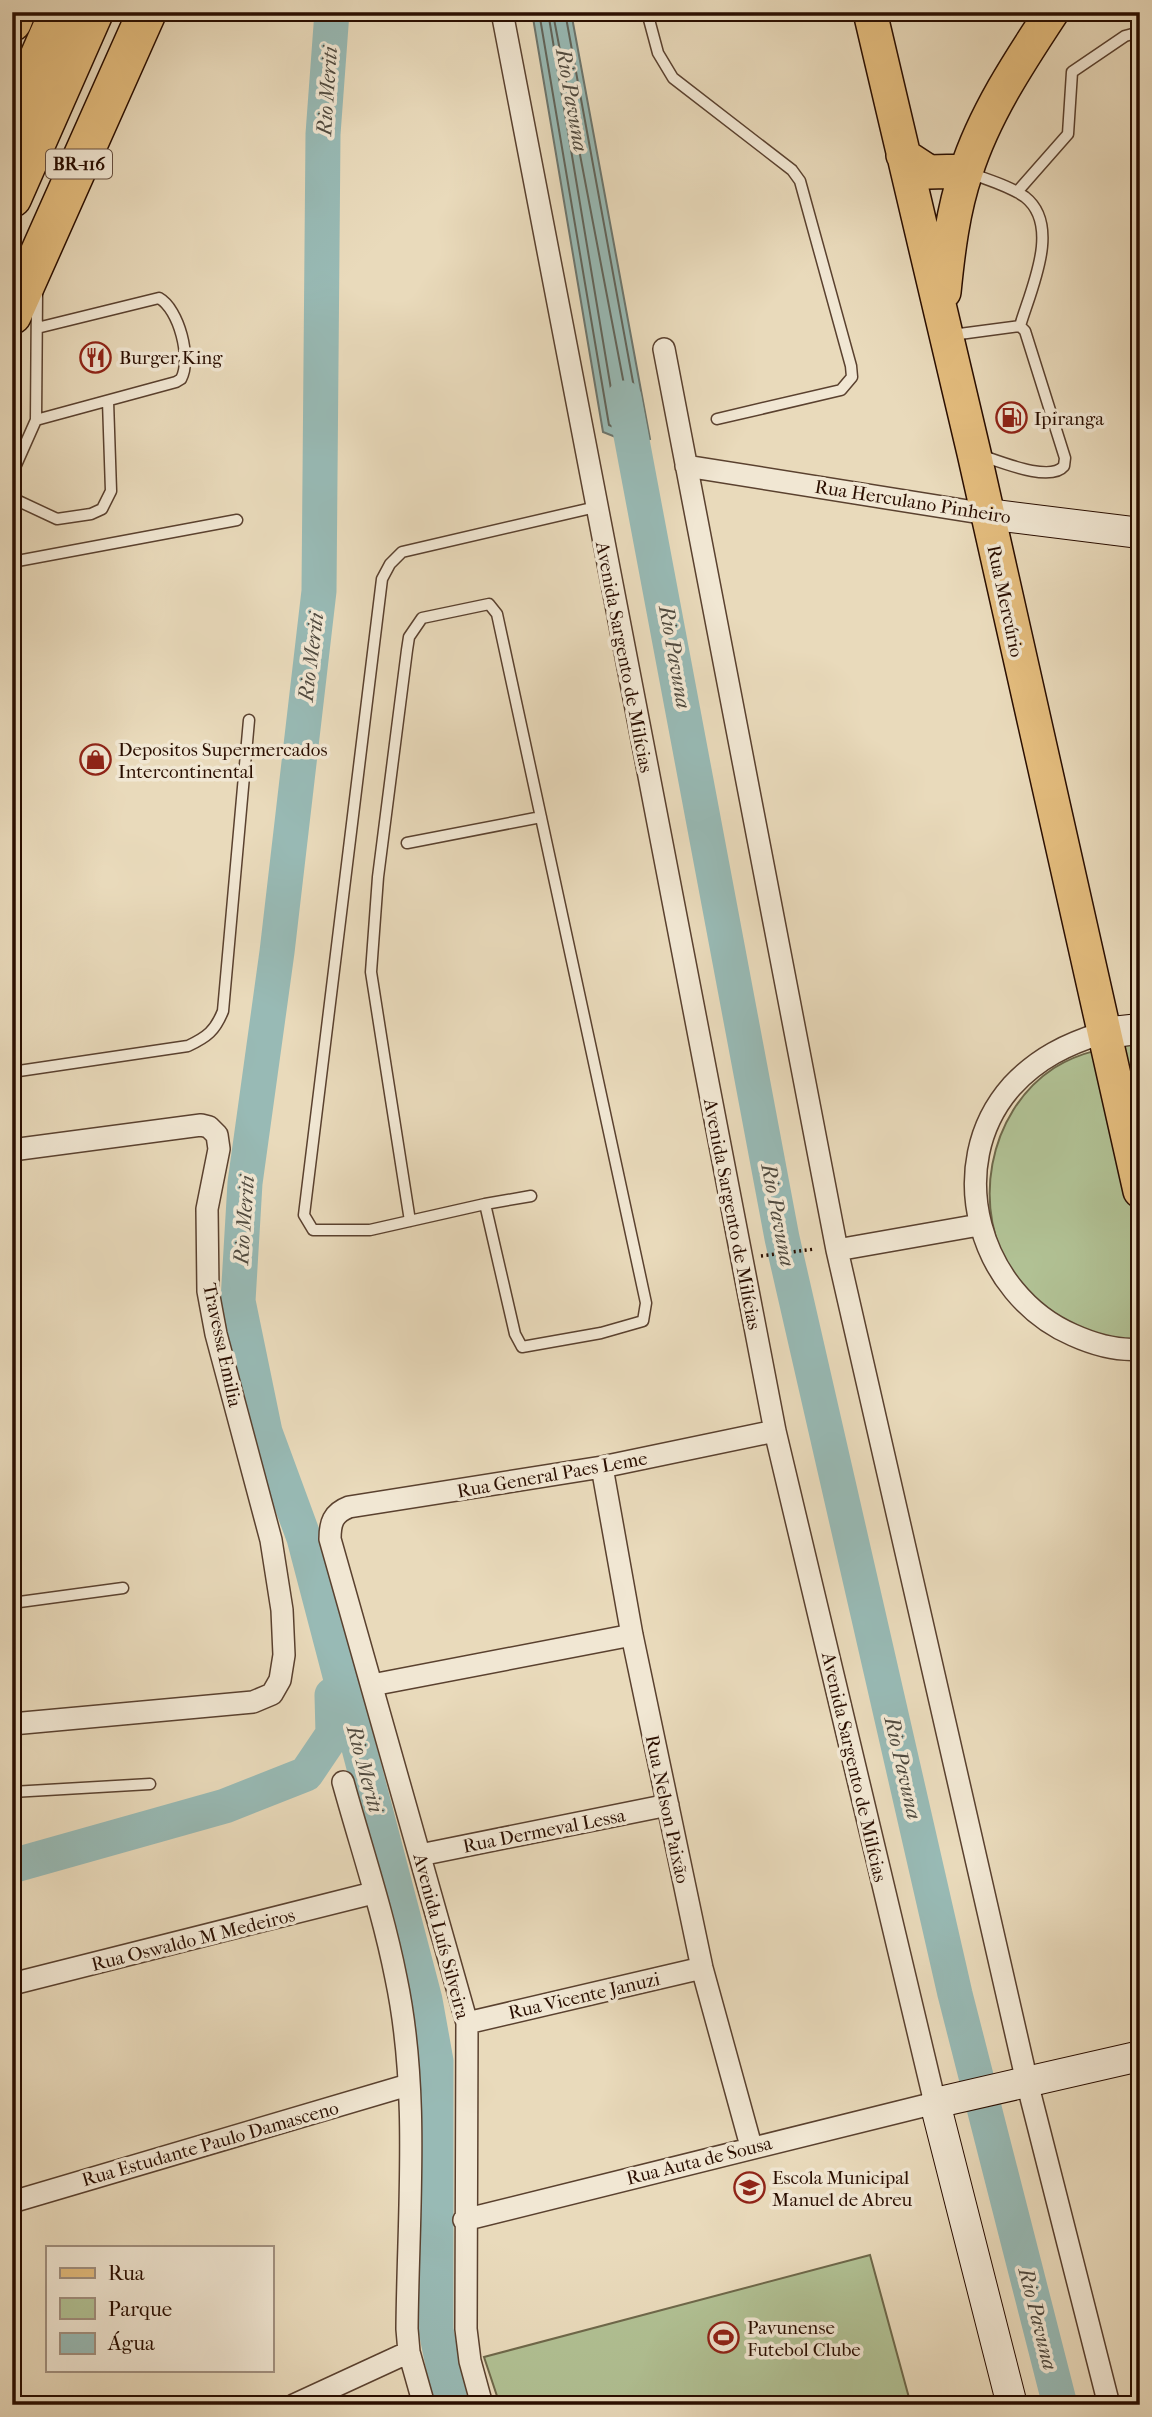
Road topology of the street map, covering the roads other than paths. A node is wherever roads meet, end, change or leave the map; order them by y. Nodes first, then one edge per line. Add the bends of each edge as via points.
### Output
1 (16, 12) edge
2 (60, 12) edge
3 (94, 12) edge
4 (147, 12) edge
5 (502, 12) edge
6 (647, 12) edge
7 (870, 12) edge
8 (1052, 12) edge
9 (12, 22) edge
10 (1140, 32) edge
11 (12, 119) edge
12 (903, 155) junction
13 (966, 171) junction
14 (1017, 192) junction
15 (12, 198) edge
16 (24, 322) edge
17 (1020, 326) junction
18 (943, 327) junction
19 (664, 349) dead end
20 (108, 401) junction
21 (718, 419) dead end
22 (36, 420) junction
23 (974, 453) junction
24 (686, 466) junction
25 (12, 474) edge
26 (12, 498) edge
27 (596, 507) junction
28 (987, 514) junction
29 (237, 520) dead end
30 (1140, 533) edge
31 (12, 562) edge
32 (249, 720) dead end
33 (541, 817) junction
34 (407, 843) dead end
35 (1140, 1029) edge
36 (1102, 1032) junction
37 (12, 1072) edge
38 (12, 1150) edge
39 (1140, 1191) edge
40 (531, 1196) dead end
41 (485, 1204) junction
42 (410, 1221) junction
43 (979, 1225) junction
44 (837, 1251) junction
45 (1140, 1349) edge
46 (775, 1431) junction
47 (601, 1467) junction
48 (333, 1519) joint
49 (123, 1588) dead end
50 (12, 1603) edge
51 (632, 1634) junction
52 (372, 1685) junction
53 (12, 1724) edge
54 (343, 1782) dead end
55 (150, 1784) dead end
56 (12, 1792) edge
57 (668, 1805) junction
58 (419, 1854) junction
59 (373, 1893) junction
60 (702, 1968) junction
61 (12, 1984) edge
62 (467, 2023) junction
63 (1140, 2056) edge
64 (1022, 2084) junction
65 (408, 2085) junction
66 (943, 2101) junction
67 (751, 2146) junction
68 (12, 2202) edge
69 (464, 2220) junction
70 (409, 2351) junction
71 (294, 2405) edge
72 (424, 2405) edge
73 (482, 2405) edge
74 (1012, 2405) edge
75 (1109, 2405) edge

1 - 9 highway
2 - 11 highway
3 - 15 highway, BR-116
4 - 16 highway, BR-116 via 37,259
5 - 27 street, Avenida Sargento de Milícias
6 - 21 lane via 658,53 673,78 792,170 800,181 851,366 852,377 842,390
7 - 12 main road, Rua Mercúrio
8 - 13 main road via 993,109
10 - 14 lane via 1125,36 1072,72 1068,134
12 - 13 main road via 929,172
12 - 18 main road, Rua Mercúrio
13 - 14 lane
13 - 18 main road via 952,234
14 - 17 lane via 1033,205 1042,233
16 - 20 lane via 159,298 168,303 176,314 186,365 181,379
16 - 22 lane
17 - 18 lane
17 - 23 lane via 1028,339 1064,466 1037,472
18 - 23 main road, Rua Mercúrio
19 - 24 street
20 - 22 lane
20 - 26 lane via 111,491 102,509 57,519
22 - 25 lane
23 - 28 main road, Rua Mercúrio
24 - 28 street, Rua Herculano Pinheiro
24 - 44 street
27 - 42 lane via 402,552 382,579 304,1215 313,1230 370,1230
27 - 46 street, Avenida Sargento de Milícias
28 - 30 street, Rua Herculano Pinheiro
28 - 36 main road, Rua Mercúrio
29 - 31 lane
32 - 37 lane via 223,1011 217,1025 210,1035 188,1046
33 - 34 lane
33 - 41 lane via 646,1303 643,1321 522,1347
33 - 42 lane via 497,614 489,604 422,618 407,650 378,877 371,972
35 - 36 street
36 - 39 main road, Rua Mercúrio
36 - 43 street via 1068,1044 1037,1063 1011,1088 979,1153 975,1189
38 - 53 street, Travessa Emilia via 201,1125 218,1135 208,1209 208,1291 279,1574 284,1655 280,1680 272,1694 253,1702
40 - 41 lane
41 - 42 lane
43 - 44 street
43 - 45 street via 994,1265 1013,1291 1053,1326 1092,1344
44 - 64 street
46 - 47 street, Rua General Paes Leme
46 - 66 street, Avenida Sargento de Milícias
47 - 48 street, Rua General Paes Leme via 349,1507
47 - 51 street, Rua Nelson Paixão
48 - 52 street, Avenida Luís Silveira via 330,1539
49 - 50 lane
51 - 52 street
51 - 57 street, Rua Nelson Paixão
52 - 58 street, Avenida Luís Silveira
54 - 59 street
55 - 56 lane
57 - 58 street, Rua Dermeval Lessa
57 - 60 street, Rua Nelson Paixão
58 - 62 street, Avenida Luís Silveira
59 - 61 street, Rua Oswaldo M Medeiros
59 - 65 street via 397,1978
60 - 62 street, Rua Vicente Januzi
60 - 67 street, Rua Nelson Paixão
62 - 69 street, Avenida Luís Silveira
63 - 64 street
64 - 66 street
64 - 75 street
65 - 68 street, Rua Estudante Paulo Damasceno
65 - 70 street
66 - 67 street, Rua Auta de Sousa
66 - 74 street, Avenida Sargento de Milícias
67 - 69 street, Rua Auta de Sousa
69 - 73 street, Avenida Luís Silveira via 466,2329
70 - 71 street
70 - 72 street

